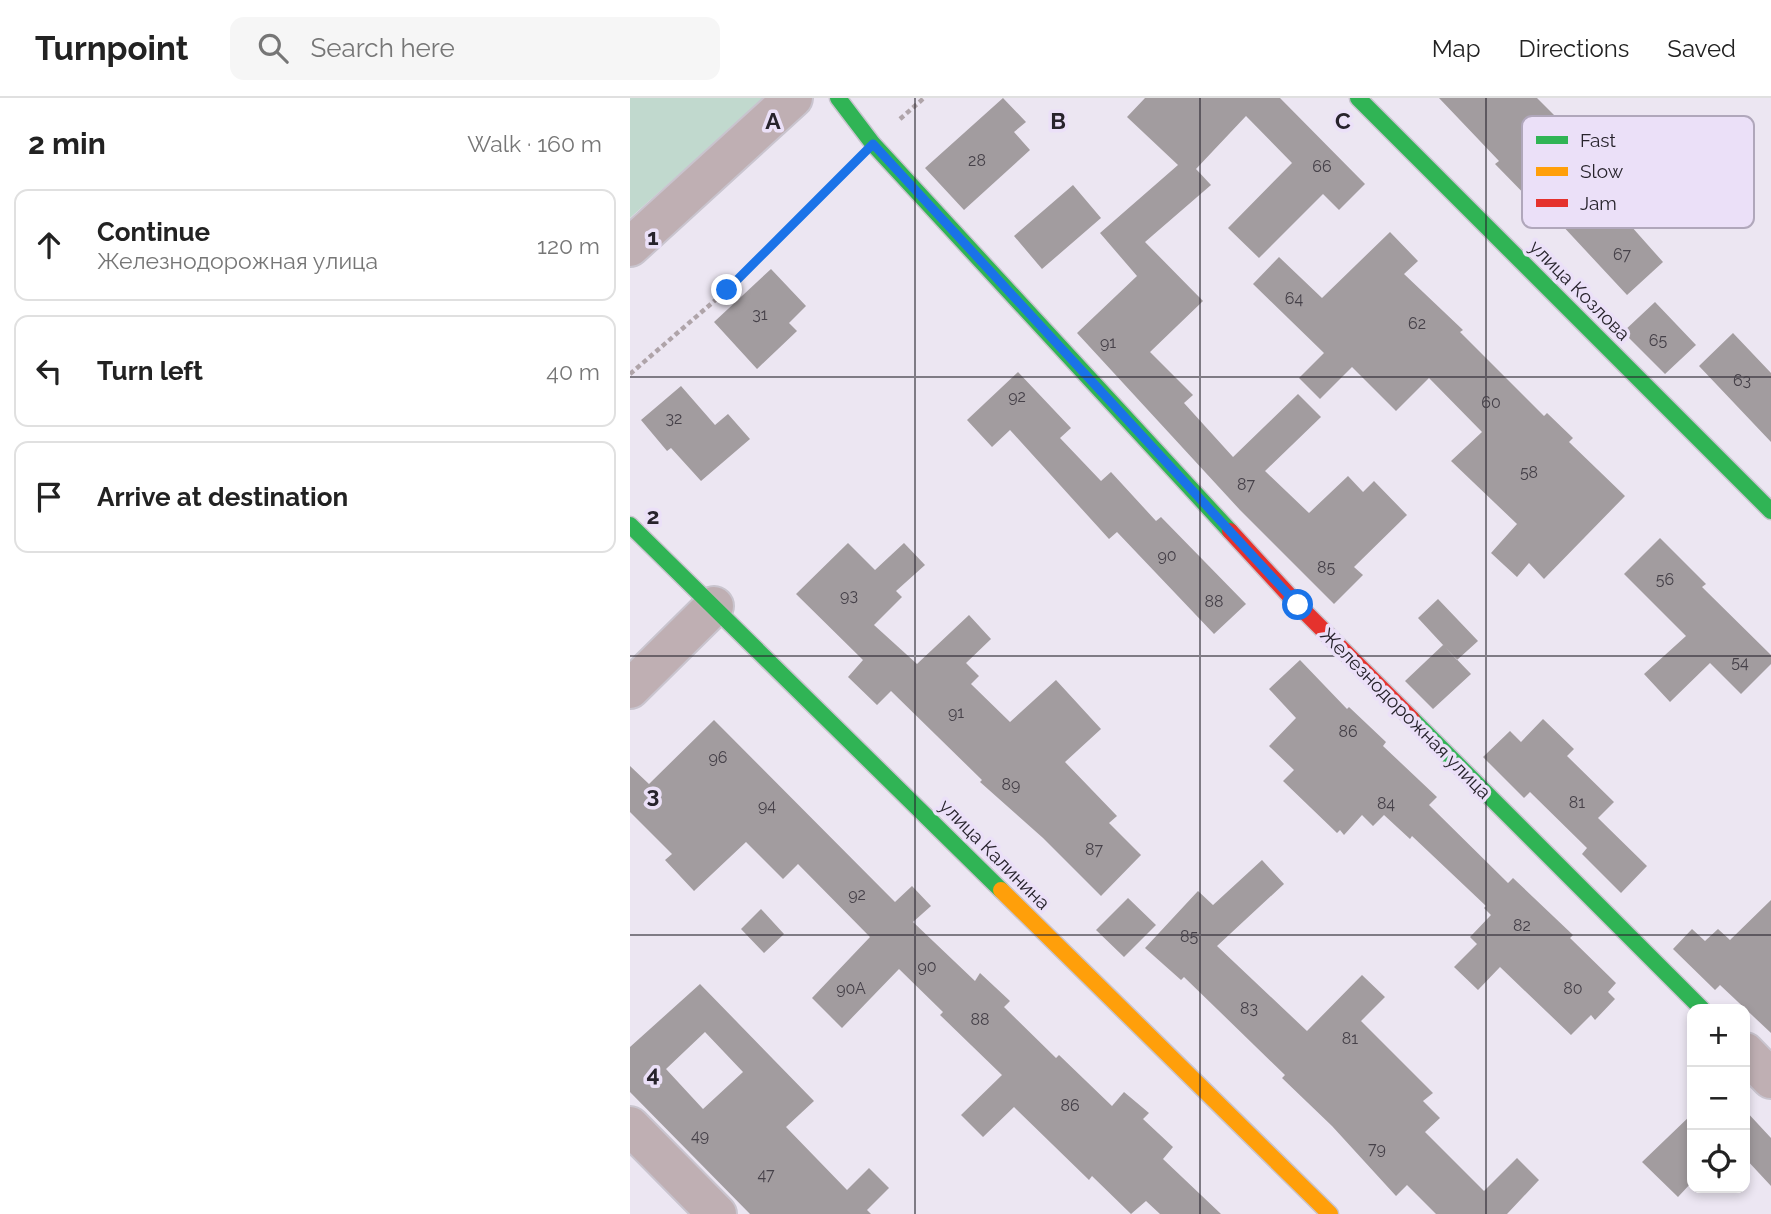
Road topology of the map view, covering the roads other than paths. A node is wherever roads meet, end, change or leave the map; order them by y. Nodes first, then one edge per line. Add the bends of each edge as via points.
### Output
1 (793, 98) edge
2 (838, 98) edge
3 (1359, 98) edge
4 (630, 247) edge
5 (1771, 511) edge
6 (630, 524) edge
7 (713, 606) junction
8 (630, 689) edge
9 (1697, 1004) edge
10 (1750, 1057) edge
11 (1771, 1079) edge
12 (630, 1126) edge
13 (717, 1214) edge
14 (1330, 1214) edge

1 - 4 street
2 - 9 street, Железнодорожная улица via 873,144 1298,605
3 - 5 street, улица Козлова
6 - 7 street, улица Калинина
7 - 8 street
7 - 14 street, улица Калинина
10 - 11 street
12 - 13 street

